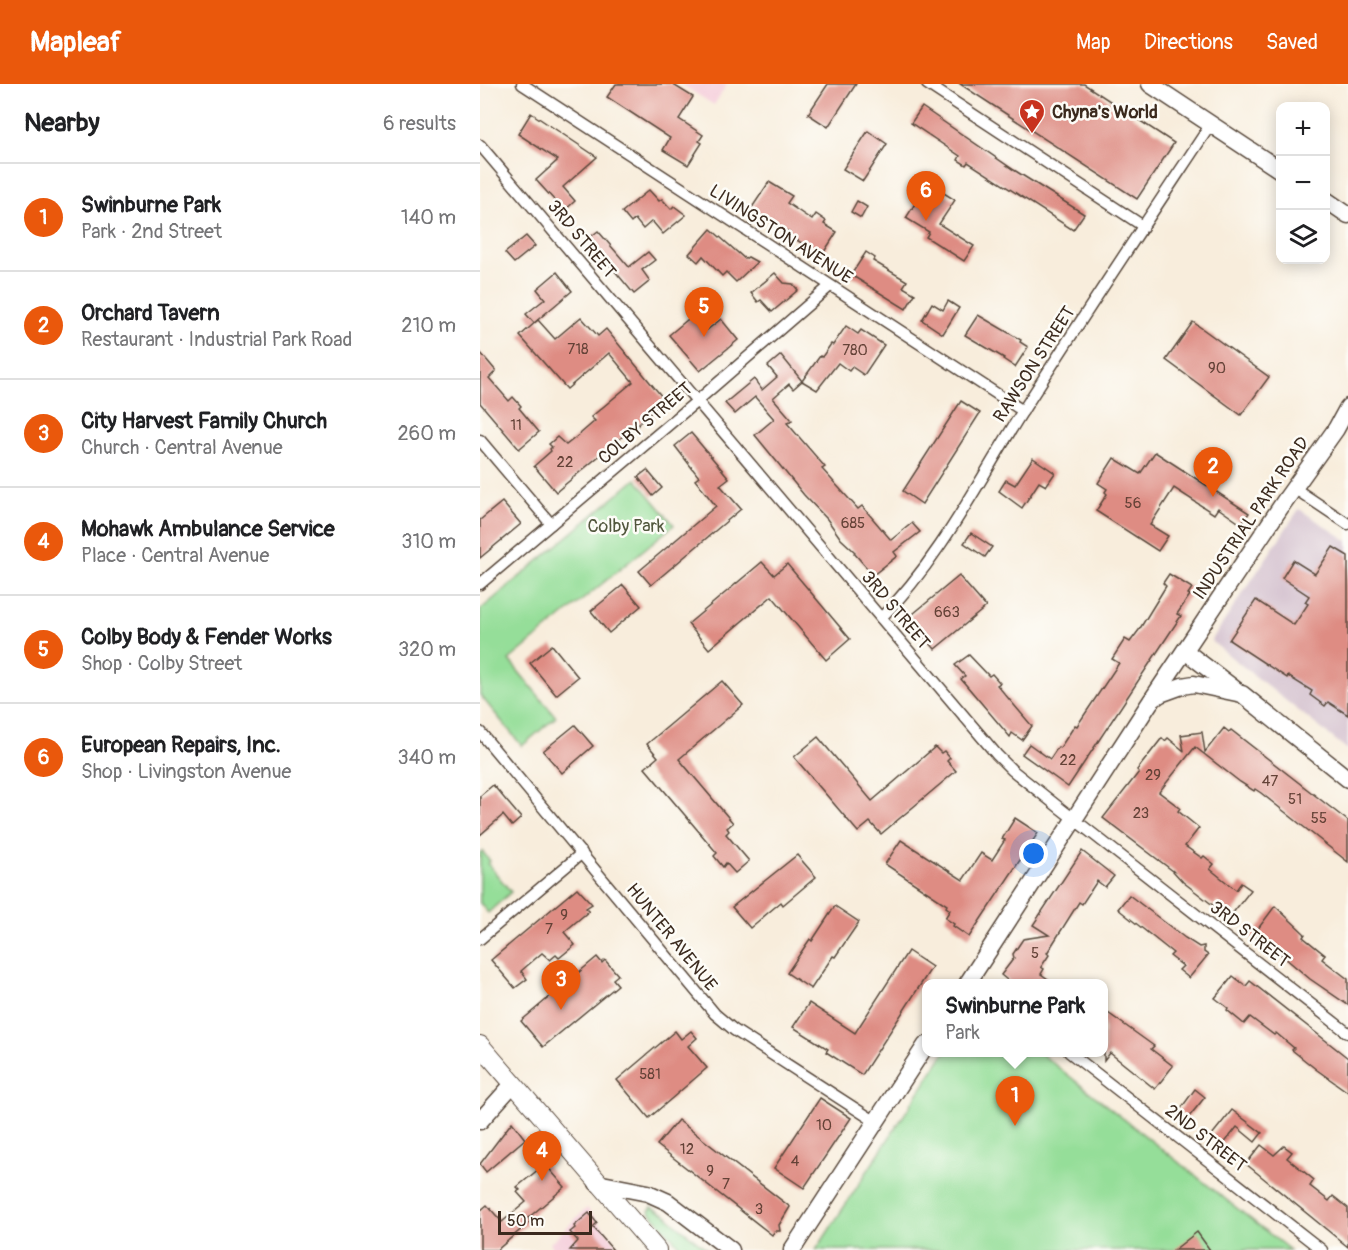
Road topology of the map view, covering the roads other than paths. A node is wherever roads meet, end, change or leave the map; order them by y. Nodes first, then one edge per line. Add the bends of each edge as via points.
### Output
1 (522, 84) edge
2 (927, 84) edge
3 (1150, 84) edge
4 (1211, 124) junction
5 (480, 145) edge
6 (1276, 167) edge
7 (1330, 203) edge
8 (1348, 215) edge
9 (1143, 225) junction
10 (830, 286) junction
11 (697, 401) junction
12 (1348, 406) edge
13 (1023, 411) junction
14 (480, 440) edge
15 (1294, 488) junction
16 (551, 524) junction
17 (1348, 524) edge
18 (480, 584) edge
19 (881, 618) junction
20 (1185, 651) junction
21 (1242, 694) junction
22 (1151, 700) junction
23 (480, 732) edge
24 (1348, 779) edge
25 (1075, 819) junction
26 (582, 853) junction
27 (480, 939) edge
28 (974, 979) edge
29 (1348, 1032) edge
30 (480, 1045) edge
31 (922, 1053) edge
32 (1074, 1057) edge
33 (513, 1084) junction
34 (480, 1121) edge
35 (876, 1122) junction
36 (597, 1183) junction
37 (657, 1250) edge
38 (731, 1250) edge
39 (792, 1250) edge
40 (1322, 1250) edge

1 - 10 street, LIVINGSTON AVENUE
2 - 9 street
3 - 4 street
4 - 6 street
4 - 9 street, RAWSON STREET
5 - 11 street, 3RD STREET
7 - 8 street
9 - 13 street, RAWSON STREET
10 - 11 street, COLBY STREET
10 - 13 street, LIVINGSTON AVENUE
11 - 16 street, COLBY STREET
11 - 19 street, 3RD STREET
12 - 15 street, INDUSTRIAL PARK ROAD
13 - 19 street, RAWSON STREET via 944,541
14 - 16 street
15 - 17 street
15 - 20 street, INDUSTRIAL PARK ROAD
16 - 18 street, COLBY STREET
19 - 25 street, 3RD STREET via 997,755
20 - 21 street
20 - 22 street, INDUSTRIAL PARK ROAD
21 - 22 street via 1194,684
21 - 24 street
22 - 25 street, INDUSTRIAL PARK ROAD
23 - 26 street, HUNTER AVENUE
25 - 28 street, INDUSTRIAL PARK ROAD
25 - 29 street, 3RD STREET
26 - 27 street
26 - 35 street, HUNTER AVENUE via 715,1014
30 - 33 main road
31 - 35 street
32 - 40 street, 2ND STREET
33 - 34 street
33 - 36 main road
35 - 39 street
36 - 37 main road
36 - 38 street via 648,1193 668,1202

